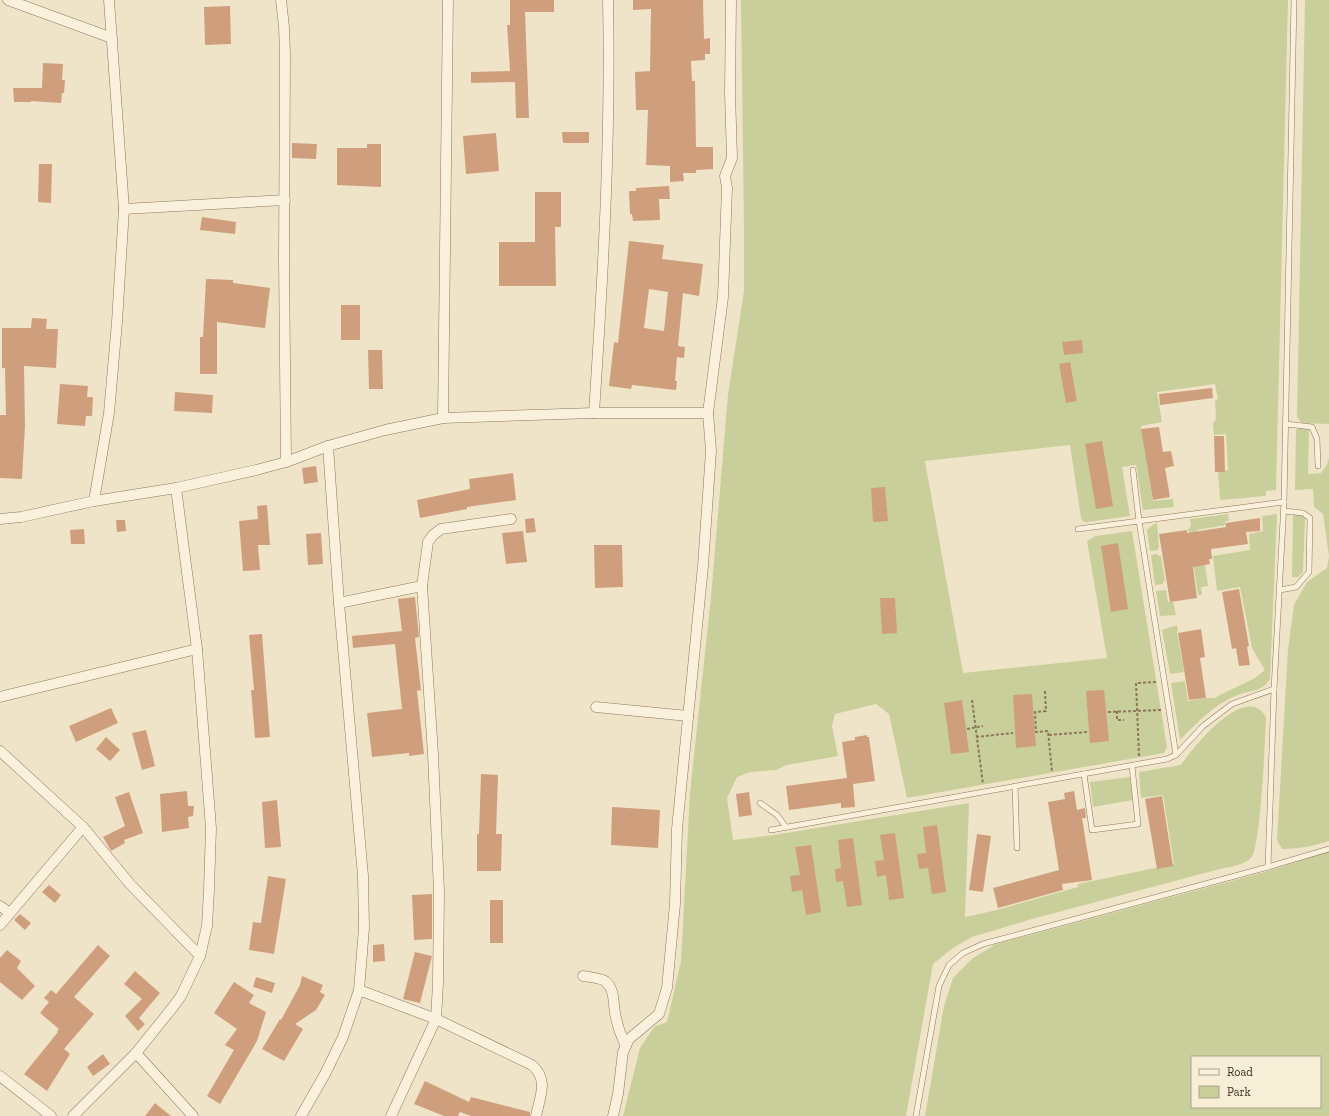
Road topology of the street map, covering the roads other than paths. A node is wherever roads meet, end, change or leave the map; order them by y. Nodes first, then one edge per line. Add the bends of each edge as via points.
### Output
1 (8, 0) edge
2 (109, 0) edge
3 (281, 0) edge
4 (448, 0) edge
5 (608, 0) edge
6 (731, 0) edge
7 (1294, 0) edge
8 (112, 38) junction
9 (285, 200) junction
10 (124, 209) junction
11 (594, 413) junction
12 (708, 413) junction
13 (442, 418) junction
14 (1286, 424) junction
15 (328, 446) junction
16 (286, 462) junction
17 (1318, 466) dead end
18 (1133, 470) dead end
19 (176, 488) junction
20 (94, 501) junction
21 (1284, 502) junction
22 (1284, 511) junction
23 (0, 519) edge
24 (511, 519) dead end
25 (1139, 521) junction
26 (1078, 529) dead end
27 (422, 586) junction
28 (1280, 590) junction
29 (339, 604) junction
30 (197, 649) junction
31 (1274, 689) junction
32 (0, 697) edge
33 (596, 707) dead end
34 (688, 716) junction
35 (0, 751) edge
36 (1176, 755) junction
37 (1132, 766) junction
38 (1084, 774) junction
39 (1015, 786) junction
40 (760, 803) dead end
41 (83, 827) junction
42 (786, 827) junction
43 (771, 830) dead end
44 (1017, 848) dead end
45 (1329, 849) edge
46 (1268, 867) junction
47 (0, 906) edge
48 (10, 913) junction
49 (0, 925) edge
50 (200, 956) junction
51 (583, 976) dead end
52 (359, 990) junction
53 (436, 1019) junction
54 (626, 1046) junction
55 (136, 1053) junction
56 (0, 1076) edge
57 (51, 1116) edge
58 (73, 1116) edge
59 (193, 1116) edge
60 (301, 1116) edge
61 (391, 1116) edge
62 (536, 1116) edge
63 (613, 1116) edge
64 (916, 1116) edge

1 - 8 street
2 - 8 street
3 - 9 street via 285,55
4 - 13 street
5 - 11 street via 605,234
6 - 12 street via 732,158 725,176 727,188 723,297
7 - 14 lane
8 - 10 street
9 - 10 street
9 - 16 street
10 - 20 street via 109,413
11 - 12 street
11 - 13 street
12 - 34 street via 711,451
13 - 15 street
14 - 17 lane via 1312,427 1317,439
14 - 21 lane
15 - 16 street
15 - 29 street
16 - 19 street
18 - 25 lane
19 - 20 street
19 - 30 street
20 - 23 street
21 - 22 lane
21 - 25 lane
22 - 28 lane
22 - 28 lane via 1303,513 1310,518 1309,572 1296,587
24 - 27 street via 441,529 433,535 428,542
25 - 26 lane
25 - 36 lane
27 - 29 street
27 - 53 street via 439,891
28 - 31 lane
29 - 52 street via 363,876 364,928
30 - 32 street
30 - 50 street via 211,828 207,926
31 - 36 lane via 1232,704 1203,726
31 - 46 lane
33 - 34 street
34 - 54 street via 677,829 675,904 666,988 659,1014 629,1039
35 - 41 street
36 - 37 lane
37 - 38 lane
37 - 38 lane via 1138,824 1092,830
38 - 39 lane
39 - 42 lane
39 - 44 lane
40 - 42 lane via 777,815
41 - 48 street
41 - 50 street via 130,884
42 - 43 lane
45 - 46 lane
46 - 64 lane via 983,944 963,953 949,965 939,986
47 - 48 street
48 - 49 street
50 - 55 street via 177,1002
51 - 54 street via 604,980 610,987 621,1036
52 - 53 street
52 - 60 street via 343,1037
53 - 61 street
53 - 62 street via 532,1065 543,1083
54 - 63 street
55 - 58 street
55 - 59 street
56 - 57 street

